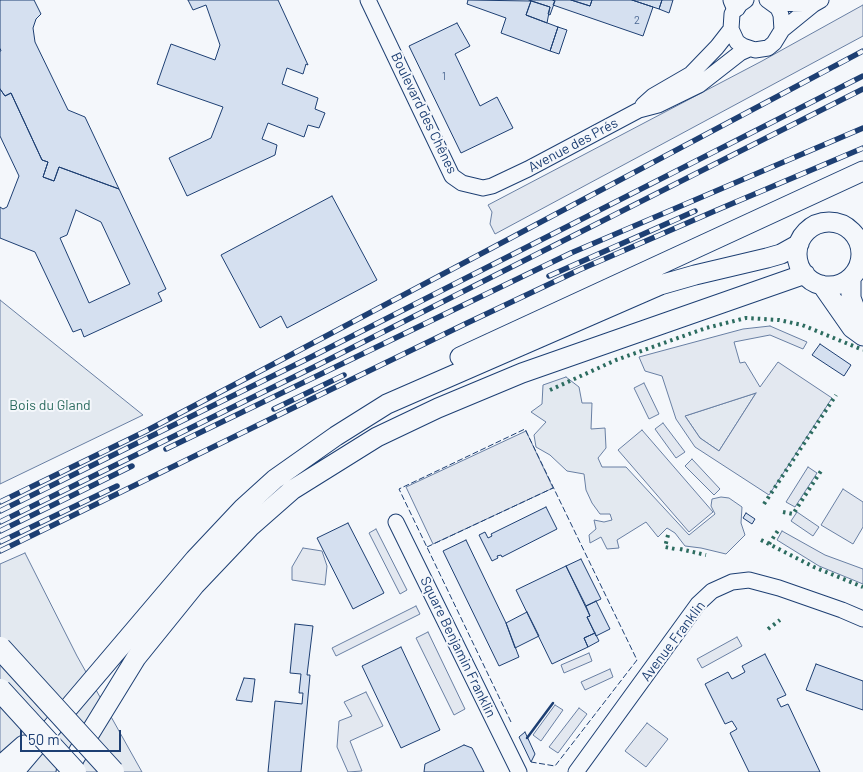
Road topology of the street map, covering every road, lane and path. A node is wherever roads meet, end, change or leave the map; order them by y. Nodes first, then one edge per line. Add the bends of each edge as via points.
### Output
1 (368, 0) edge
2 (770, 1) edge
3 (739, 2) edge
4 (818, 2) edge
5 (731, 29) junction
6 (782, 30) junction
7 (749, 49) junction
8 (639, 110) junction
9 (863, 171) edge
10 (506, 180) joint
11 (856, 229) edge
12 (799, 244) junction
13 (862, 258) edge
14 (804, 274) junction
15 (851, 278) junction
16 (822, 285) junction
17 (863, 323) edge
18 (863, 336) edge
19 (387, 404) junction
20 (396, 522) dead end
21 (863, 619) edge
22 (0, 648) edge
23 (0, 690) edge
24 (78, 698) junction
25 (0, 766) edge
26 (14, 772) edge
27 (66, 772) edge
28 (75, 772) edge
29 (113, 772) edge
30 (519, 772) edge
31 (576, 772) edge

1 - 10 street, Boulevard des Chênes via 452,176 462,183 484,188
2 - 4 street, Avenue des Prés
2 - 6 street, Avenue des Prés via 781,15
3 - 5 street, Avenue des Prés via 732,14
4 - 6 street, Avenue des Prés
5 - 7 street via 737,42
5 - 8 street, Avenue des Prés via 691,74 653,96
6 - 7 street, Avenue des Prés via 768,48
7 - 8 street, Avenue des Prés via 699,85 658,105
8 - 10 street, Avenue des Prés
9 - 19 main road via 424,374
11 - 12 main road via 830,222 820,224 811,228
11 - 13 main road
12 - 14 main road via 798,260
12 - 19 main road via 781,254 660,285
13 - 15 main road
14 - 16 main road
14 - 27 main road via 522,373 438,408 376,437 300,485 251,526 195,585 136,658
15 - 16 main road via 832,286
15 - 17 main road via 851,298
16 - 18 main road via 852,328
19 - 24 main road via 295,464 244,508 195,559
20 - 30 street, Square Benjamin Franklin
21 - 31 street, Avenue Franklin via 749,580 732,582 712,591 698,604
22 - 29 highway, bridge
23 - 28 highway, bridge
24 - 25 main road
24 - 26 main road

